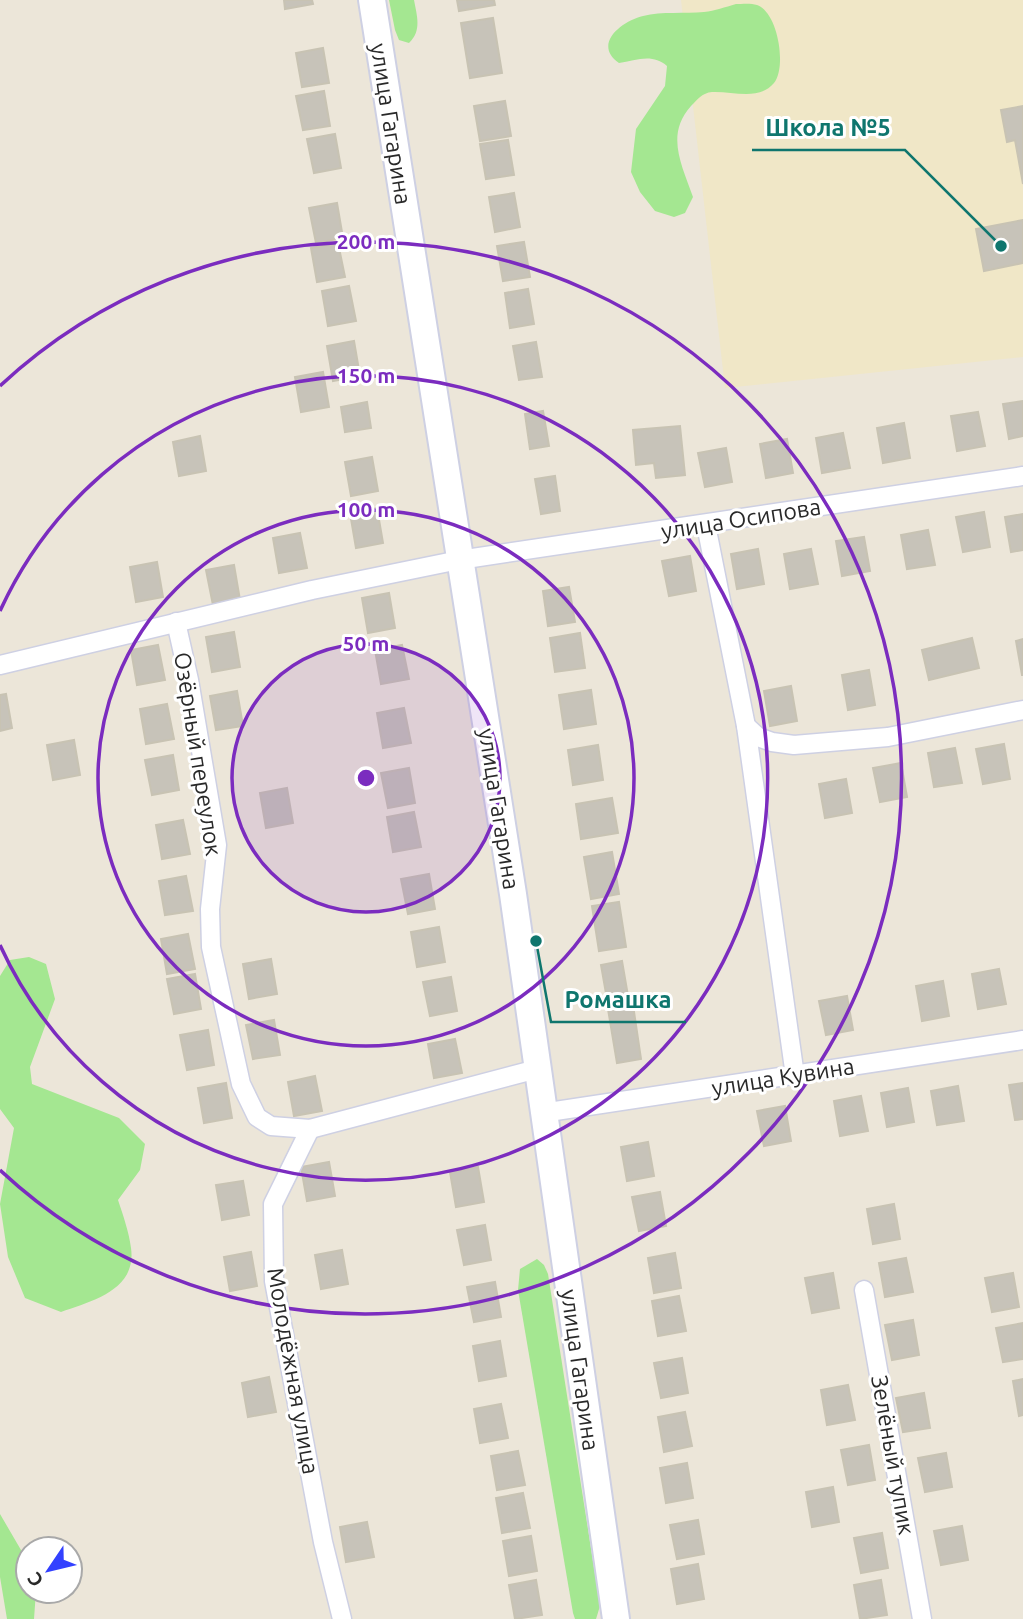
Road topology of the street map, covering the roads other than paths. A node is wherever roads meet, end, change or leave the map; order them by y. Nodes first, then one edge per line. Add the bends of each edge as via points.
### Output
1 (372, 0) edge
2 (1023, 476) edge
3 (706, 525) junction
4 (459, 560) junction
5 (176, 622) junction
6 (0, 665) edge
7 (1023, 710) edge
8 (746, 726) junction
9 (1023, 1040) edge
10 (537, 1069) junction
11 (795, 1076) junction
12 (542, 1113) junction
13 (310, 1129) junction
14 (864, 1290) dead end
15 (342, 1619) edge
16 (616, 1619) edge
17 (922, 1619) edge

1 - 4 main road, улица Гагарина
2 - 3 street, улица Осипова
3 - 4 street, улица Осипова
3 - 8 street
4 - 5 street, улица Осипова
4 - 10 main road, улица Гагарина
5 - 6 street, улица Осипова
5 - 13 street, Озёрный переулок via 217,845 211,947 240,1084 257,1117 271,1126
7 - 8 street via 888,737 794,745 772,743
8 - 11 street
9 - 11 street, улица Кувина
10 - 12 main road, улица Гагарина
10 - 13 street, Озёрный переулок
11 - 12 street, улица Кувина
12 - 16 main road, улица Гагарина
13 - 15 street, Молодёжная улица via 273,1203 274,1281
14 - 17 street, Зелёный тупик

